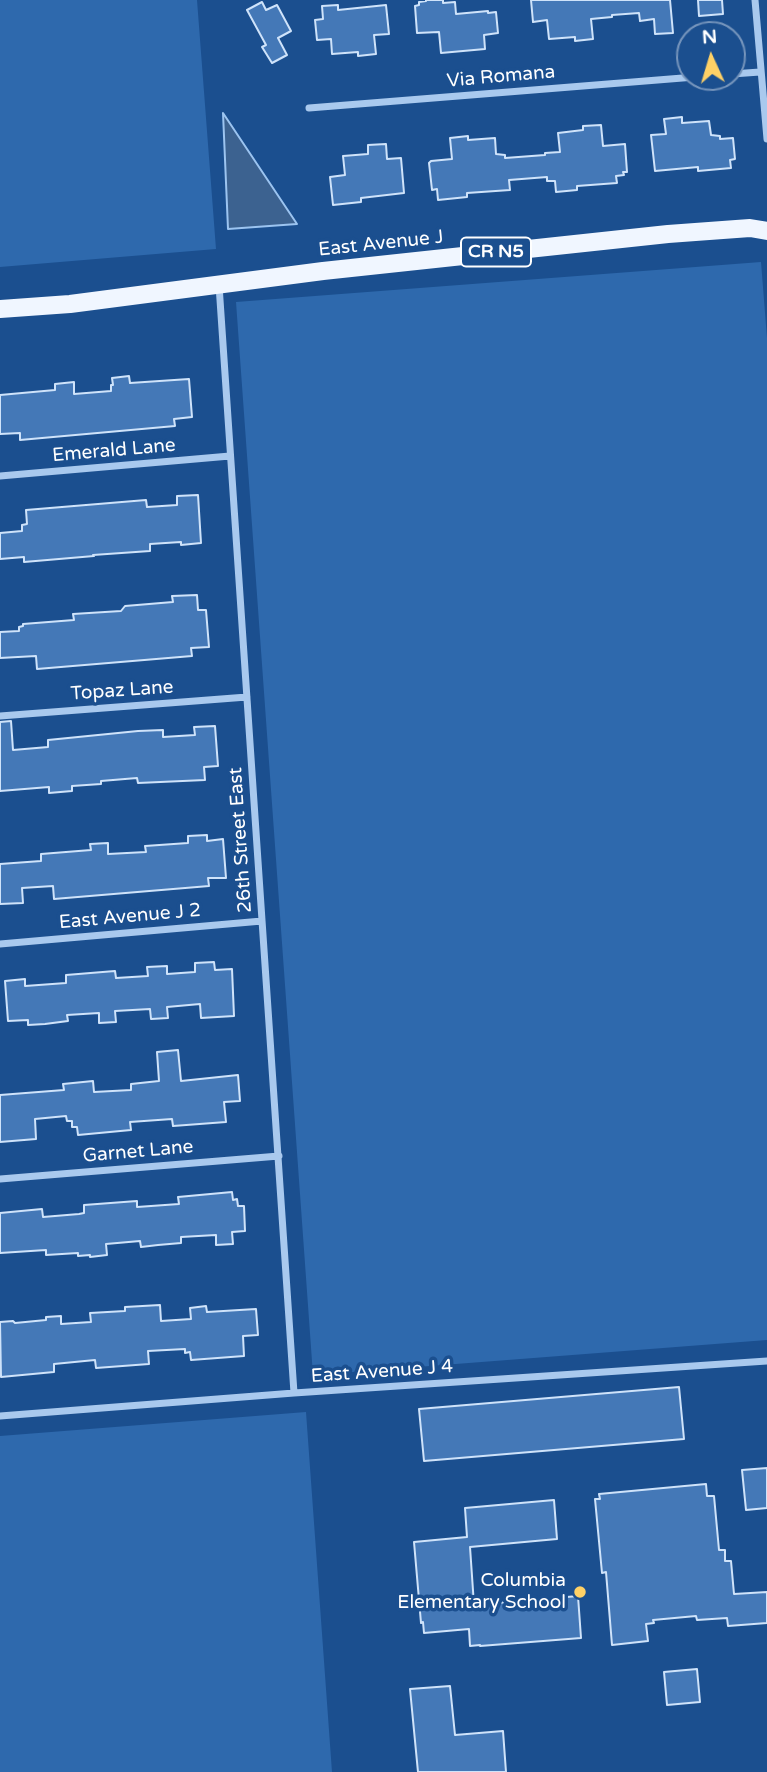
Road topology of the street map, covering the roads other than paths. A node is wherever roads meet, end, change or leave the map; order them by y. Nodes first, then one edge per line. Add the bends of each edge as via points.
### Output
1 (755, 0) edge
2 (760, 72) junction
3 (746, 73) edge
4 (676, 79) edge
5 (309, 108) dead end
6 (767, 139) edge
7 (767, 232) edge
8 (218, 284) junction
9 (0, 309) edge
10 (230, 456) junction
11 (0, 476) edge
12 (247, 697) junction
13 (0, 716) edge
14 (262, 921) junction
15 (0, 944) edge
16 (279, 1156) junction
17 (0, 1179) edge
18 (767, 1361) edge
19 (294, 1393) junction
20 (0, 1416) edge

1 - 2 street
2 - 3 street
2 - 6 street
4 - 5 street, Via Romana
7 - 8 main road, East Avenue J / CR N5 via 750,228 668,234
8 - 9 main road, East Avenue J / CR N5
8 - 10 street, 26th Street East
10 - 11 street, Emerald Lane
10 - 12 street, 26th Street East
12 - 13 street, Topaz Lane
12 - 14 street, 26th Street East
14 - 15 street, East Avenue J 2
14 - 16 street, 26th Street East
16 - 17 street, Garnet Lane
16 - 19 street, 26th Street East
18 - 19 street, East Avenue J 4
19 - 20 street, East Avenue J 4

